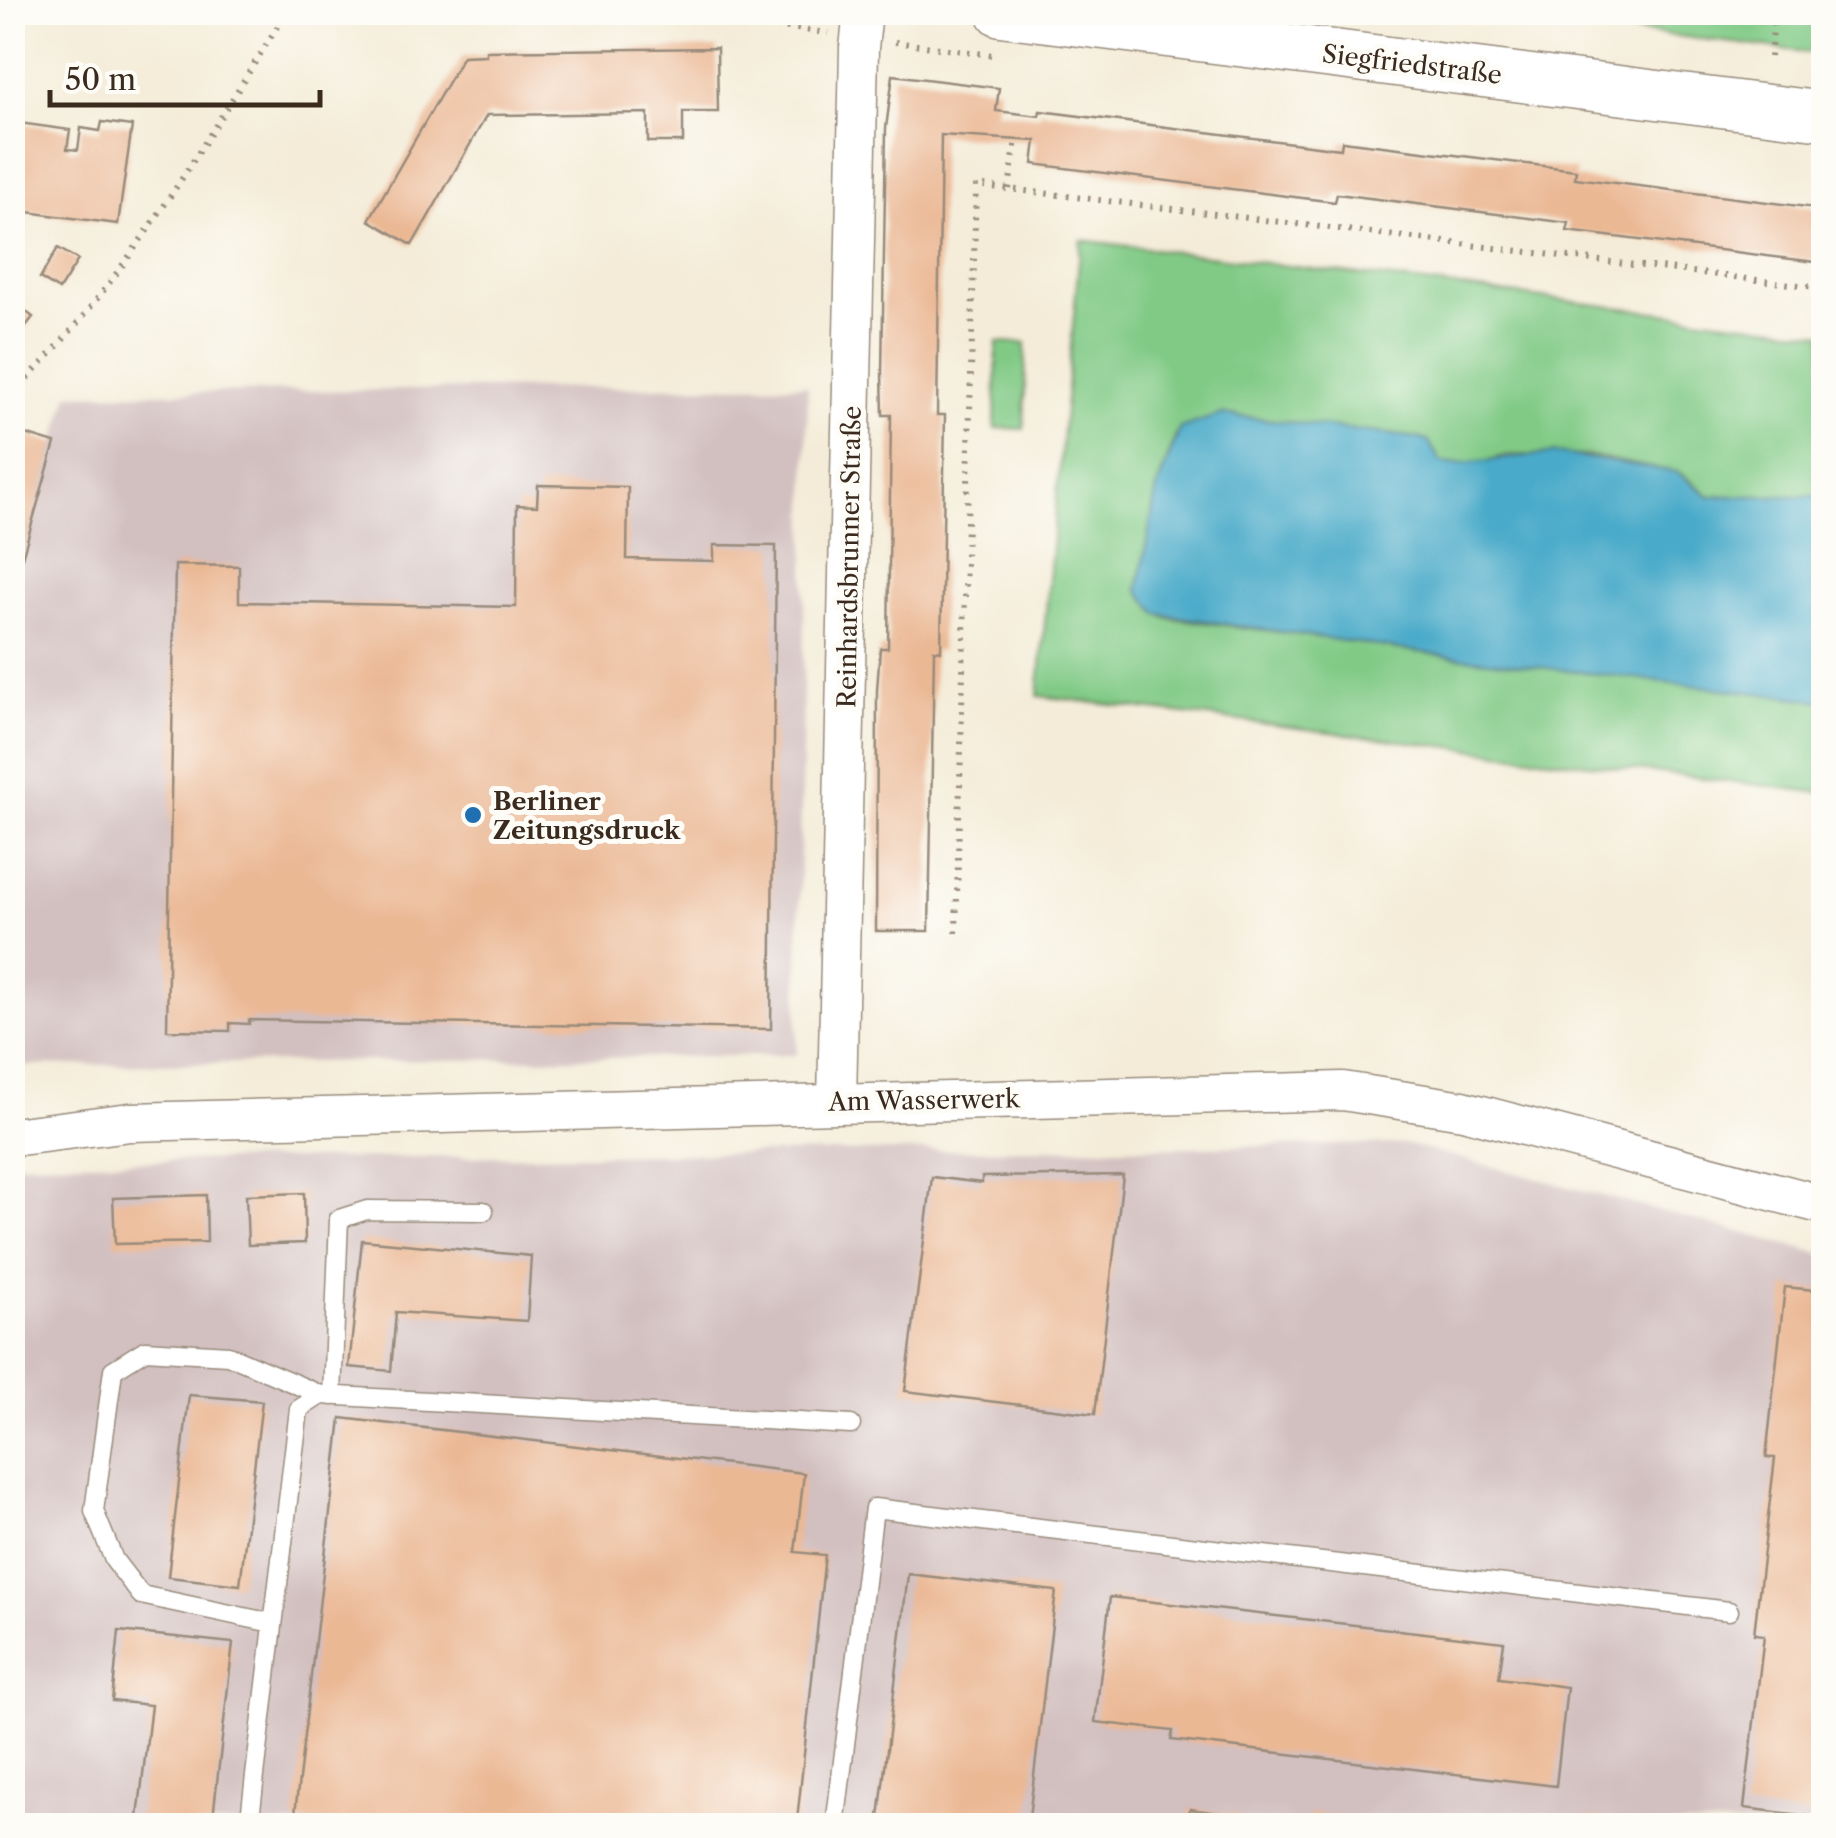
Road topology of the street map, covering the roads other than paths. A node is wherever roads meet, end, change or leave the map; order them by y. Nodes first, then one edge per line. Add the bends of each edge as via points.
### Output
1 (863, 12) edge
2 (1001, 12) edge
3 (1824, 116) edge
4 (837, 1102) junction
5 (12, 1137) edge
6 (1824, 1205) edge
7 (484, 1211) dead end
8 (326, 1396) junction
9 (851, 1425) dead end
10 (1729, 1611) dead end
11 (272, 1623) junction
12 (248, 1826) edge
13 (835, 1826) edge

1 - 4 street, Reinhardsbrunner Straße
2 - 3 street, Siegfriedstraße
4 - 5 street, Am Wasserwerk via 130,1122
4 - 6 street, Am Wasserwerk via 1343,1091 1462,1110
7 - 8 lane via 367,1210 339,1220
8 - 9 lane
8 - 11 lane via 298,1410
8 - 11 lane via 228,1354 146,1350 113,1370 94,1511 114,1560 141,1595
10 - 13 lane via 874,1508
11 - 12 lane

